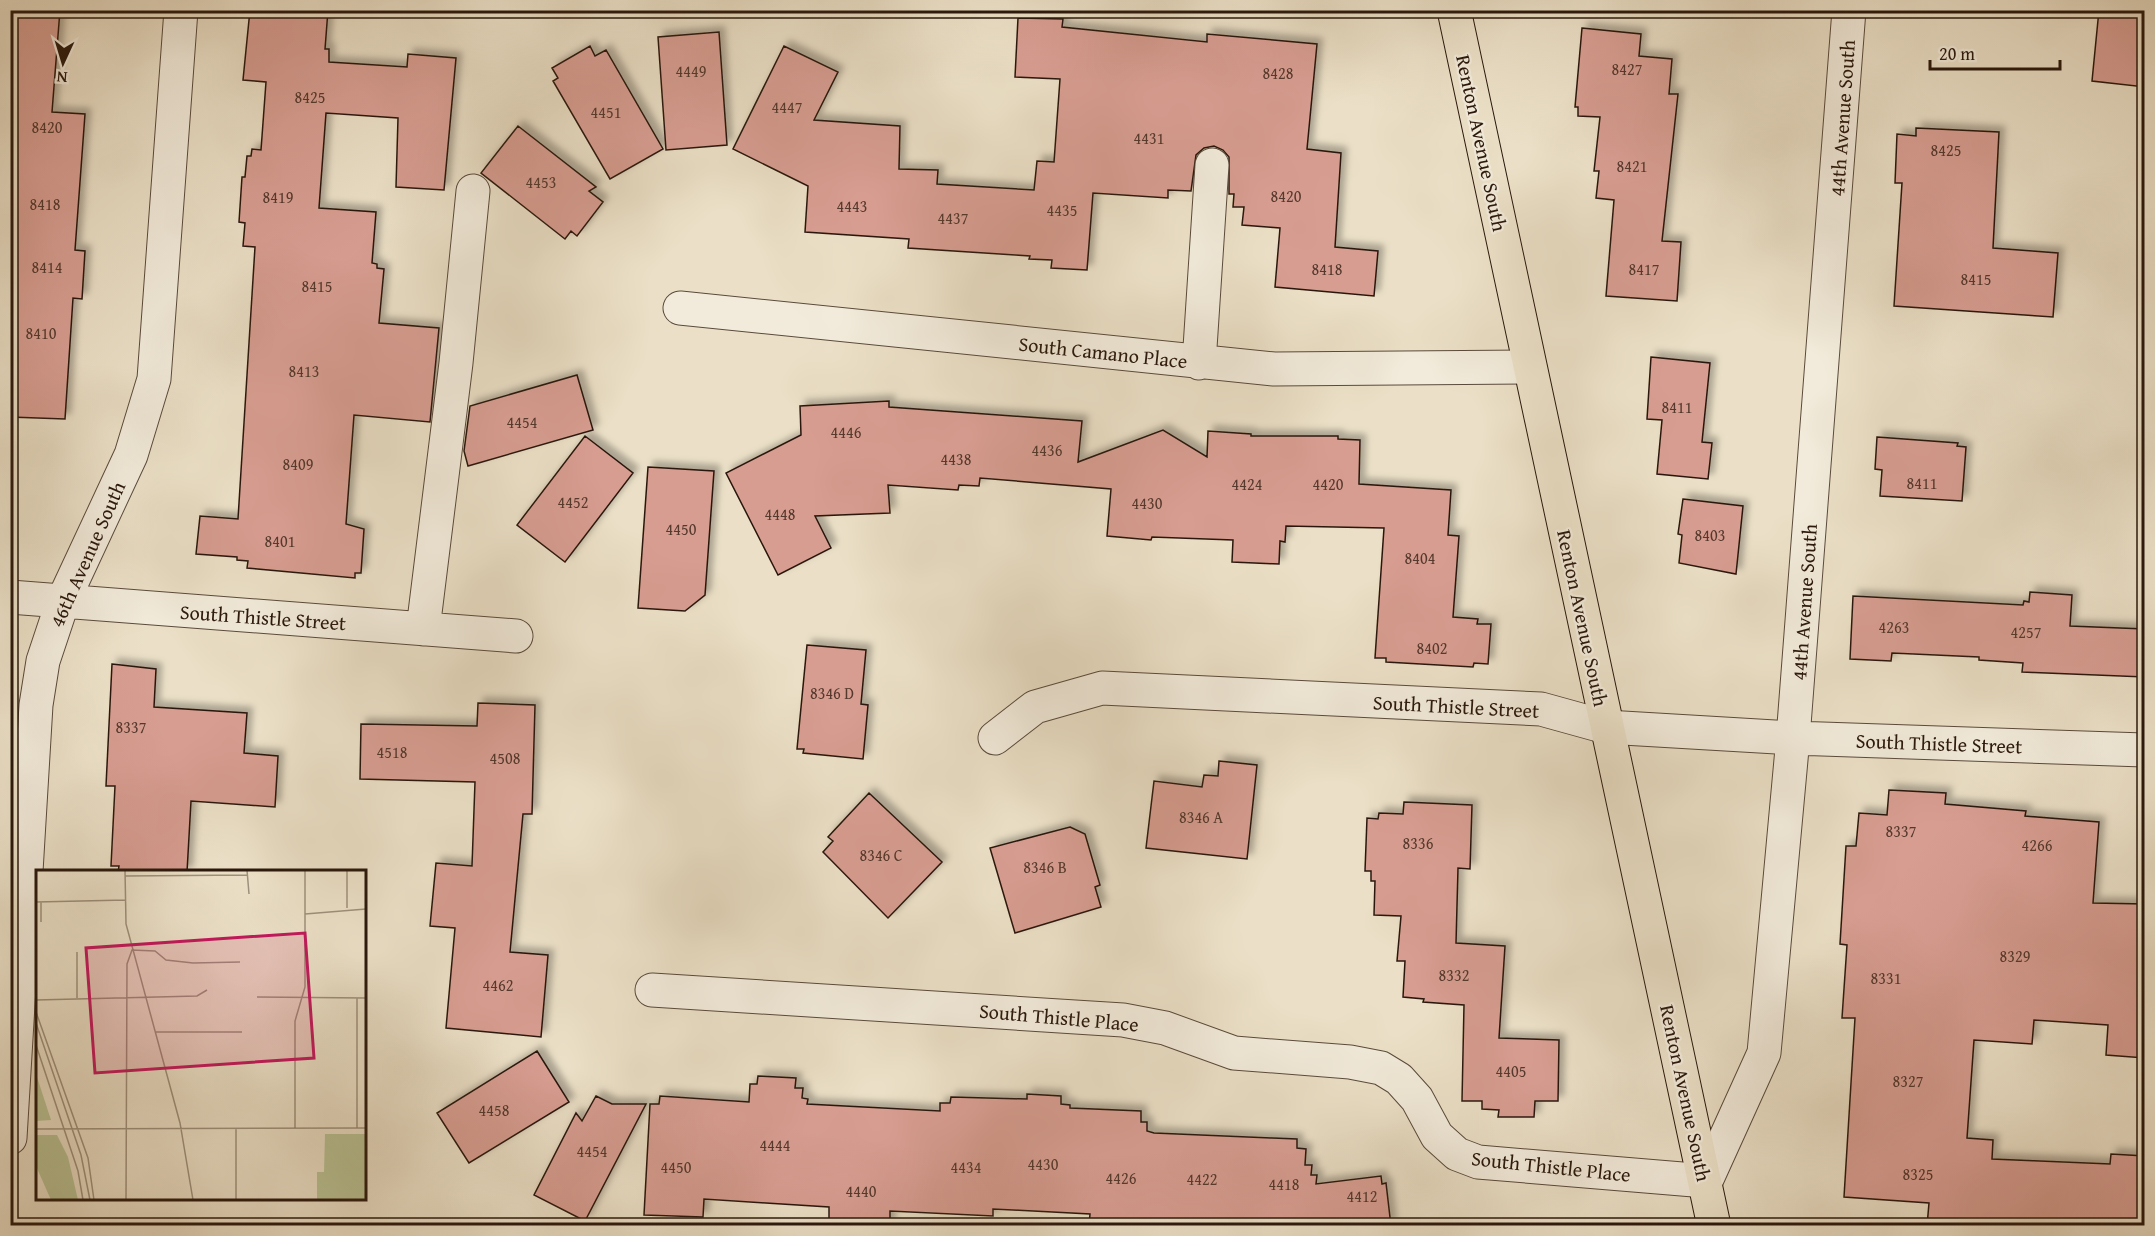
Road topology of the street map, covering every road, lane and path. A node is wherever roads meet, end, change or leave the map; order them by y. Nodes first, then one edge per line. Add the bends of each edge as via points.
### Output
1 (181, 10) edge
2 (1454, 10) edge
3 (1849, 10) edge
4 (1212, 165) dead end
5 (473, 191) dead end
6 (680, 308) dead end
7 (1199, 363) junction
8 (1529, 367) junction
9 (10, 597) edge
10 (63, 601) junction
11 (423, 629) junction
12 (516, 636) dead end
13 (1606, 727) junction
14 (995, 738) dead end
15 (1793, 738) junction
16 (2145, 750) edge
17 (652, 990) dead end
18 (10, 1138) edge
19 (1706, 1181) junction
20 (1714, 1226) edge

1 - 10 street, 46th Avenue South via 154,379 131,455
2 - 8 main road, Renton Avenue South
3 - 15 street, 44th Avenue South
4 - 7 street
5 - 11 street
6 - 7 street, South Camano Place
7 - 8 street, South Camano Place via 1274,369
8 - 13 main road, Renton Avenue South
9 - 10 street, South Thistle Street
10 - 11 street, South Thistle Street
10 - 18 street, 46th Avenue South via 43,661 36,705
11 - 12 street, South Thistle Street
13 - 14 street, South Thistle Street via 1541,709 1102,688 1035,706
13 - 15 street, South Thistle Street
13 - 19 main road, Renton Avenue South
15 - 16 street, South Thistle Street
15 - 19 street, 44th Avenue South via 1764,1053
17 - 19 street, South Thistle Place via 1123,1020 1165,1028 1234,1053 1381,1068 1399,1079 1417,1100 1437,1136 1457,1154 1478,1162
19 - 20 main road, Renton Avenue South

